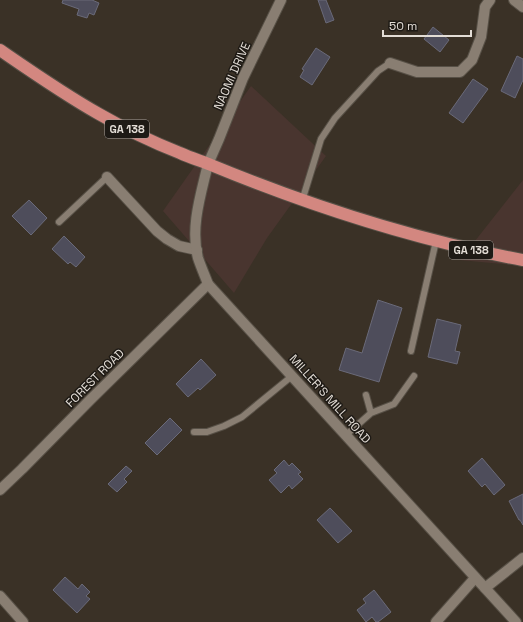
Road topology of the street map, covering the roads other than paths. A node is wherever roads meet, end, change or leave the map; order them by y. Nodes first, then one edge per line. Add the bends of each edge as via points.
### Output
1 (282, 0) edge
2 (490, 0) edge
3 (514, 0) edge
4 (523, 7) edge
5 (0, 50) edge
6 (390, 63) joint
7 (208, 164) junction
8 (107, 177) joint
9 (302, 201) junction
10 (59, 222) dead end
11 (436, 242) junction
12 (197, 250) junction
13 (523, 260) edge
14 (208, 284) junction
15 (411, 351) dead end
16 (292, 376) junction
17 (414, 376) dead end
18 (366, 395) dead end
19 (371, 413) junction
20 (194, 432) dead end
21 (346, 435) junction
22 (0, 490) edge
23 (523, 558) edge
24 (475, 578) junction
25 (485, 588) junction
26 (0, 596) edge
27 (23, 622) edge
28 (436, 622) edge
29 (516, 622) edge

1 - 7 street, NAOMI DRIVE via 243,78
2 - 6 street via 485,7 481,37 472,60 460,72 417,72
3 - 4 street
5 - 7 highway, GA 138 via 98,114 152,142
6 - 9 lane via 378,71 335,118 321,139
7 - 9 highway, GA 138
7 - 12 street, MILLER'S MILL ROAD via 198,204 195,236
8 - 10 lane
8 - 12 street via 157,231 179,246
9 - 11 highway, GA 138
11 - 13 highway, GA 138
11 - 15 lane
12 - 14 street, MILLER'S MILL ROAD
14 - 16 street, MILLER'S MILL ROAD
14 - 22 street, FOREST ROAD
16 - 20 lane via 242,417 207,432
16 - 21 street, MILLER'S MILL ROAD
17 - 19 lane via 394,404
18 - 19 lane
19 - 21 lane
21 - 24 street, MILLER'S MILL ROAD
23 - 25 street
24 - 25 street, MILLER'S MILL ROAD
24 - 28 street
25 - 29 street, MILLER'S MILL ROAD
26 - 27 street

